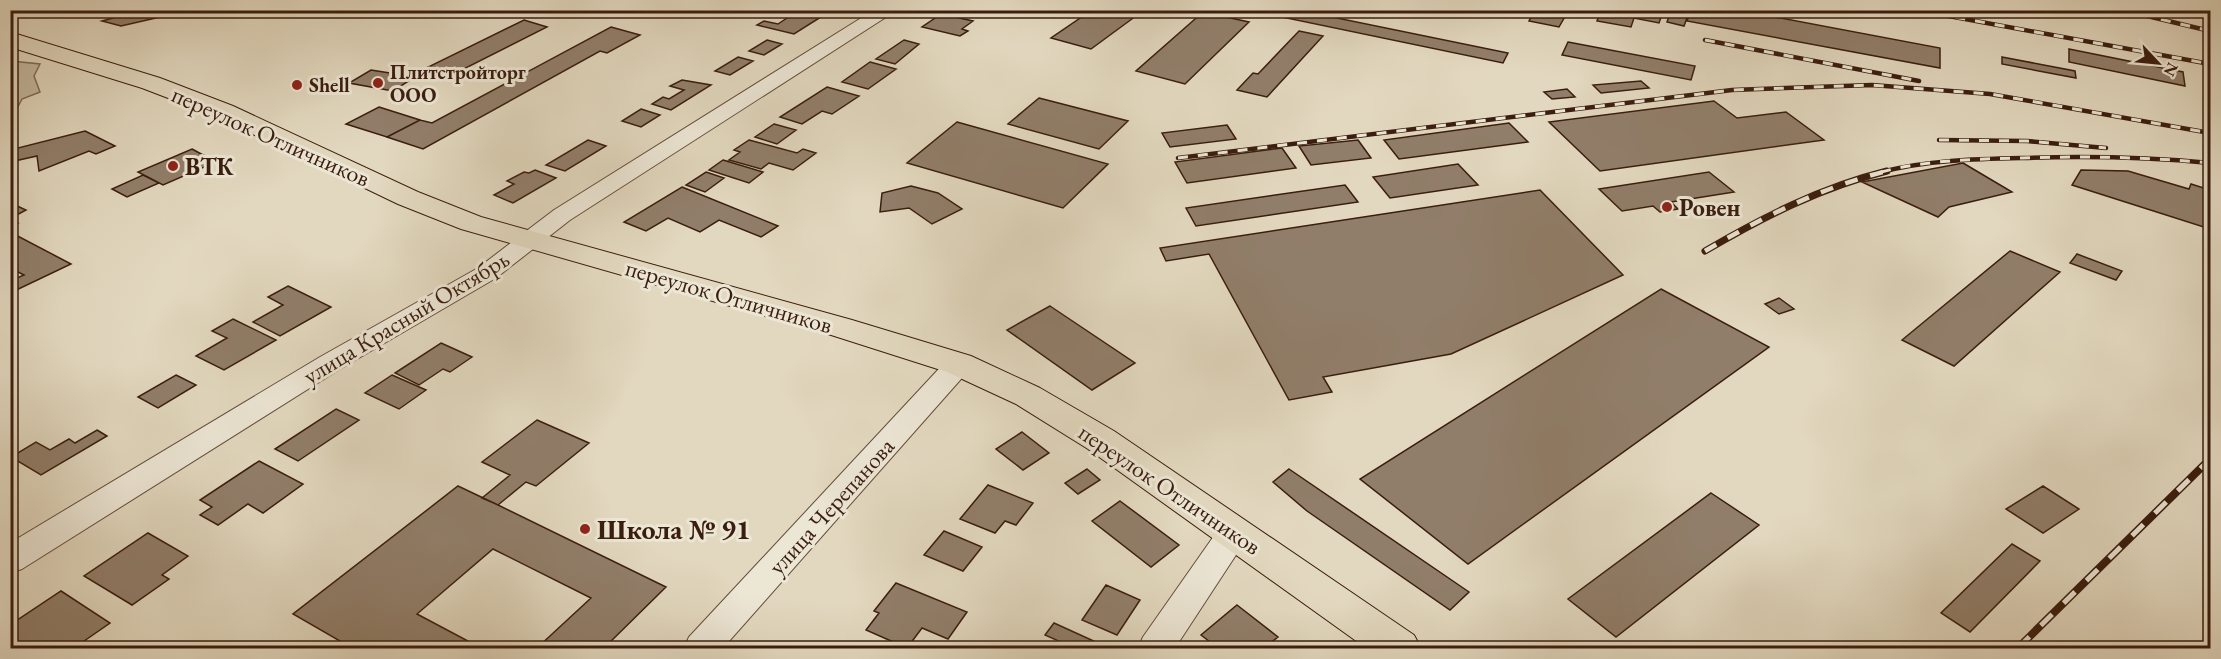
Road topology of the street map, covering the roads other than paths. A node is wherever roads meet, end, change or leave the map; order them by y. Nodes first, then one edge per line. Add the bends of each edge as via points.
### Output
1 (888, 10) edge
2 (10, 39) edge
3 (528, 240) junction
4 (959, 364) junction
5 (1235, 532) junction
6 (10, 560) edge
7 (702, 648) edge
8 (1156, 648) edge
9 (1399, 648) edge

1 - 3 street, улица Красный Октябрь via 654,155
2 - 3 main road, переулок Отличников via 151,83 224,111 408,198
3 - 4 main road, переулок Отличников
3 - 6 street, улица Красный Октябрь via 487,273 330,363
4 - 5 main road, переулок Отличников via 1028,396 1101,440
4 - 7 street, улица Черепанова
5 - 8 street
5 - 9 main road, переулок Отличников

